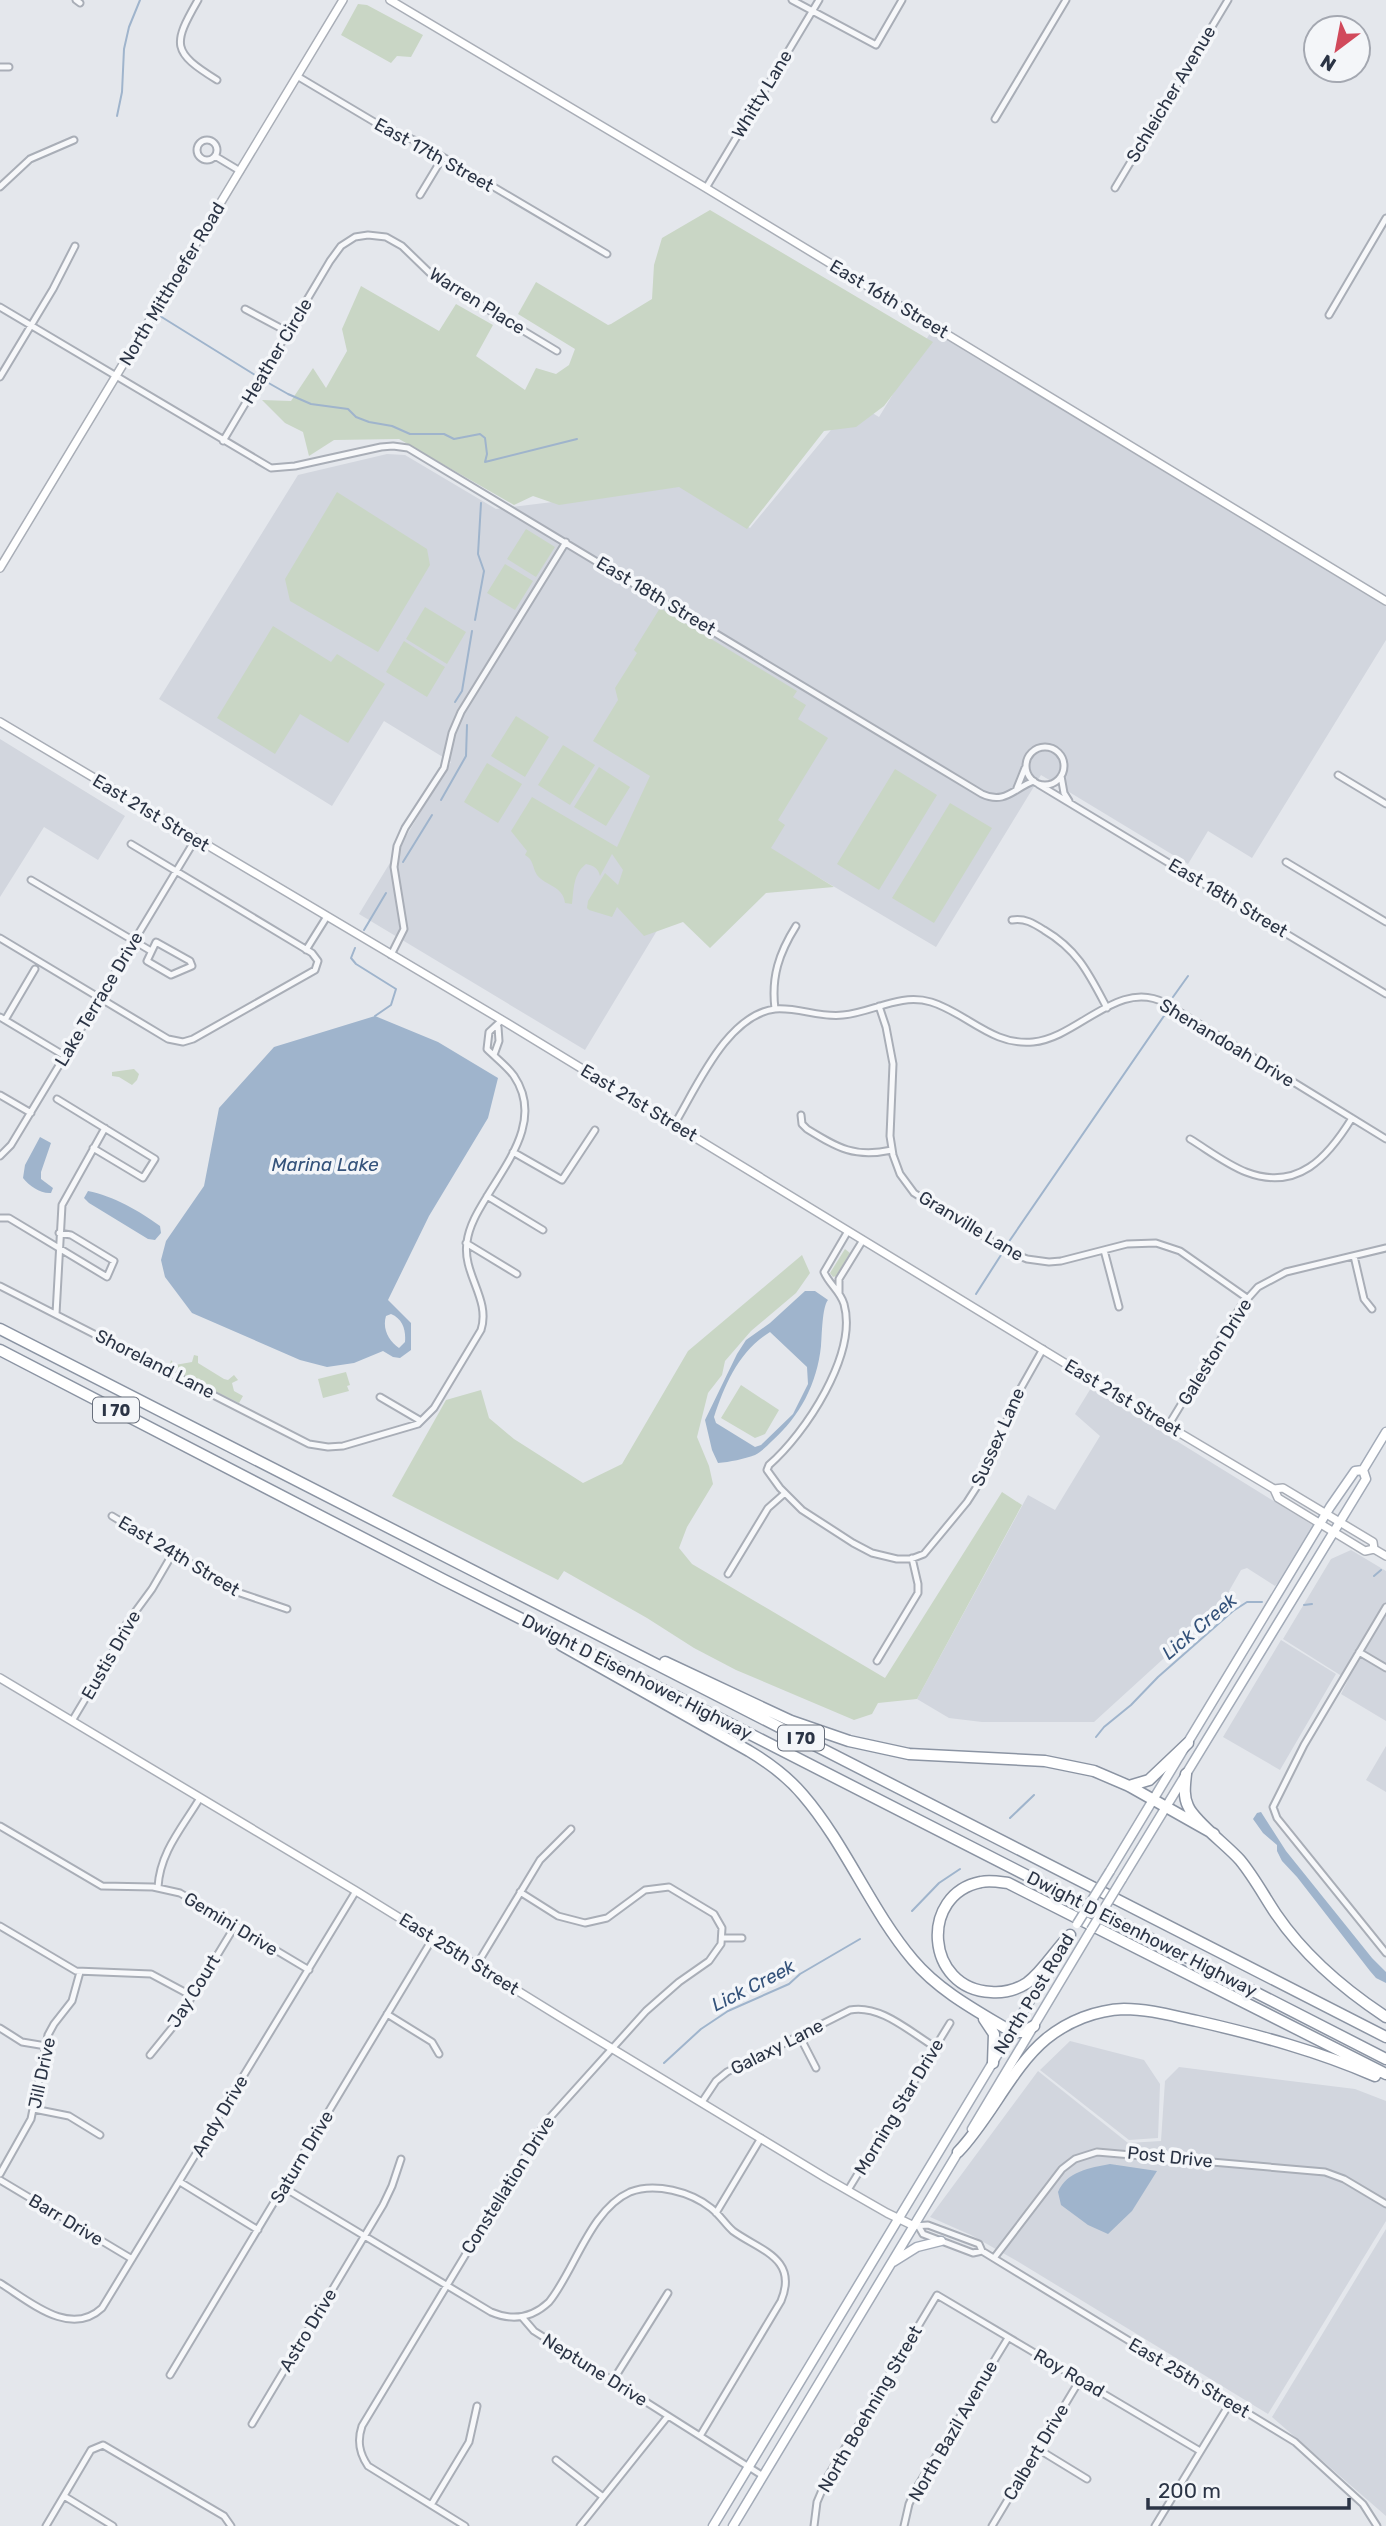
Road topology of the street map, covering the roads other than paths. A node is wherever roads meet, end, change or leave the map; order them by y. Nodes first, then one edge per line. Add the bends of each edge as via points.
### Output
1 (198, 0) edge
2 (343, 0) edge
3 (390, 0) edge
4 (792, 0) edge
5 (819, 0) edge
6 (902, 0) edge
7 (1066, 0) edge
8 (1228, 0) edge
9 (812, 12) junction
10 (0, 67) edge
11 (9, 67) dead end
12 (298, 76) junction
13 (217, 80) dead end
14 (995, 119) dead end
15 (74, 140) dead end
16 (215, 156) junction
17 (443, 157) junction
18 (240, 171) junction
19 (0, 187) edge
20 (706, 188) junction
21 (1115, 188) dead end
22 (420, 195) dead end
23 (1386, 218) edge
24 (75, 246) dead end
25 (607, 254) dead end
26 (330, 261) joint
27 (0, 307) edge
28 (245, 309) dead end
29 (1329, 315) dead end
30 (31, 326) junction
31 (288, 332) junction
32 (557, 351) dead end
33 (0, 377) edge
34 (115, 377) junction
35 (223, 441) junction
36 (566, 542) junction
37 (0, 568) edge
38 (1386, 601) edge
39 (0, 722) edge
40 (1025, 766) junction
41 (1338, 775) dead end
42 (1061, 776) junction
43 (1036, 783) junction
44 (1016, 791) junction
45 (1069, 801) junction
46 (1386, 804) edge
47 (195, 840) junction
48 (131, 844) dead end
49 (1286, 862) dead end
50 (176, 871) junction
51 (31, 880) dead end
52 (326, 918) junction
53 (1012, 920) dead end
54 (1386, 922) edge
55 (796, 926) dead end
56 (0, 938) edge
57 (134, 941) junction
58 (306, 950) junction
59 (151, 951) junction
60 (391, 955) junction
61 (35, 969) dead end
62 (1386, 994) edge
63 (100, 998) junction
64 (879, 1006) junction
65 (1107, 1008) junction
66 (775, 1009) junction
67 (2, 1018) edge
68 (500, 1023) junction
69 (494, 1055) junction
70 (65, 1056) junction
71 (0, 1095) edge
72 (57, 1099) dead end
73 (31, 1113) junction
74 (801, 1115) dead end
75 (1352, 1118) junction
76 (674, 1125) junction
77 (105, 1128) junction
78 (595, 1130) dead end
79 (1190, 1139) dead end
80 (1386, 1139) edge
81 (93, 1148) junction
82 (892, 1150) junction
83 (513, 1152) junction
84 (0, 1156) edge
85 (487, 1196) junction
86 (1, 1218) edge
87 (543, 1230) dead end
88 (848, 1231) junction
89 (59, 1233) junction
90 (863, 1240) junction
91 (466, 1243) junction
92 (58, 1248) junction
93 (1386, 1248) edge
94 (1104, 1250) junction
95 (1354, 1256) junction
96 (517, 1274) dead end
97 (0, 1286) edge
98 (839, 1293) junction
99 (1247, 1298) junction
100 (1119, 1307) dead end
101 (1372, 1309) dead end
102 (56, 1314) junction
103 (0, 1329) edge
104 (1043, 1349) junction
105 (0, 1350) edge
106 (380, 1397) dead end
107 (421, 1421) junction
108 (1168, 1426) junction
109 (1386, 1432) edge
110 (1363, 1470) junction
111 (1275, 1489) junction
112 (785, 1493) junction
113 (1326, 1514) junction
114 (112, 1516) dead end
115 (1339, 1521) junction
116 (1320, 1524) junction
117 (1334, 1531) junction
118 (1374, 1549) junction
119 (173, 1553) junction
120 (1386, 1556) edge
121 (912, 1558) junction
122 (728, 1574) dead end
123 (444, 1580) junction
124 (1285, 1582) junction
125 (1301, 1587) junction
126 (513, 1591) junction
127 (1386, 1607) edge
128 (287, 1609) dead end
129 (1359, 1652) junction
130 (877, 1661) dead end
131 (1386, 1668) edge
132 (0, 1678) edge
133 (72, 1721) junction
134 (1188, 1743) junction
135 (1186, 1774) junction
136 (1129, 1786) junction
137 (201, 1798) junction
138 (1153, 1800) junction
139 (1166, 1807) junction
140 (0, 1826) edge
141 (571, 1829) dead end
142 (1214, 1834) junction
143 (158, 1887) junction
144 (356, 1891) junction
145 (520, 1892) junction
146 (0, 1926) edge
147 (235, 1926) junction
148 (1070, 1935) junction
149 (433, 1938) junction
150 (722, 1938) junction
151 (742, 1938) dead end
152 (1386, 1953) edge
153 (476, 1966) junction
154 (309, 1970) junction
155 (80, 1972) junction
156 (192, 1996) junction
157 (971, 2007) junction
158 (387, 2014) junction
159 (1386, 2017) edge
160 (950, 2023) dead end
161 (1034, 2026) junction
162 (0, 2028) edge
163 (1012, 2032) junction
164 (799, 2035) junction
165 (1386, 2037) edge
166 (46, 2046) junction
167 (935, 2047) junction
168 (612, 2049) junction
169 (150, 2054) dead end
170 (439, 2054) dead end
171 (1386, 2059) edge
172 (993, 2063) junction
173 (816, 2068) dead end
174 (1386, 2074) edge
175 (1386, 2080) edge
176 (702, 2102) junction
177 (34, 2109) junction
178 (100, 2135) dead end
179 (761, 2138) junction
180 (958, 2152) junction
181 (401, 2159) dead end
182 (0, 2174) edge
183 (0, 2180) edge
184 (180, 2182) junction
185 (283, 2188) junction
186 (848, 2190) junction
187 (1386, 2204) edge
188 (716, 2213) junction
189 (900, 2219) junction
190 (917, 2226) junction
191 (258, 2230) junction
192 (365, 2236) junction
193 (941, 2241) junction
194 (982, 2251) junction
195 (994, 2258) junction
196 (132, 2259) junction
197 (892, 2262) junction
198 (0, 2283) edge
199 (445, 2285) junction
200 (668, 2293) dead end
201 (937, 2295) joint
202 (522, 2317) junction
203 (1008, 2338) junction
204 (170, 2375) dead end
205 (1081, 2378) junction
206 (612, 2382) junction
207 (1230, 2403) junction
208 (477, 2406) dead end
209 (668, 2416) junction
210 (252, 2424) dead end
211 (699, 2436) junction
212 (1038, 2449) junction
213 (1200, 2451) junction
214 (555, 2460) dead end
215 (749, 2467) junction
216 (763, 2476) junction
217 (1087, 2479) dead end
218 (64, 2496) junction
219 (603, 2497) junction
220 (431, 2505) junction
221 (46, 2526) edge
222 (113, 2526) edge
223 (231, 2526) edge
224 (465, 2526) edge
225 (580, 2526) edge
226 (713, 2526) edge
227 (733, 2526) edge
228 (814, 2526) edge
229 (904, 2526) edge
230 (992, 2526) edge
231 (1155, 2526) edge
232 (1377, 2526) edge

1 - 13 street via 182,27 180,43 188,61
2 - 12 main road, North Mitthoefer Road
3 - 20 main road, East 16th Street
4 - 9 street
5 - 9 street, Whitty Lane
6 - 9 street via 876,45
7 - 14 street
8 - 21 street, Schleicher Avenue
9 - 20 street, Whitty Lane
10 - 11 street
12 - 17 street, East 17th Street
12 - 18 main road, North Mitthoefer Road
15 - 19 street via 30,159
16 - 16 street via 202,160 196,152 198,145 203,140 213,142
16 - 18 street
17 - 22 street
17 - 25 street, East 17th Street
18 - 34 main road, North Mitthoefer Road
20 - 38 main road, East 16th Street
23 - 29 street
24 - 30 street
26 - 31 street, Heather Circle
26 - 32 street, Warren Place via 355,237 386,237 402,246 430,275
27 - 30 street
28 - 31 street
30 - 33 street
30 - 34 street
31 - 35 street, Heather Circle
34 - 35 street
34 - 37 main road, North Mitthoefer Road
35 - 36 street, East 18th Street via 268,467 281,468 381,447 408,448
36 - 44 street, East 18th Street via 982,794 998,799
36 - 60 street via 461,712 444,768 401,836 394,867 404,929
39 - 47 main road, East 21st Street
40 - 42 street via 1031,752 1051,748 1063,760
40 - 43 street
40 - 44 street
41 - 46 street
42 - 43 street via 1050,784
42 - 45 street
43 - 44 street
43 - 45 street, East 18th Street
45 - 62 street, East 18th Street
47 - 50 street, Lake Terrace Drive
47 - 52 main road, East 21st Street
48 - 50 street, East 21st Street
49 - 54 street
50 - 57 street, Lake Terrace Drive
50 - 58 street, East 21st Street
51 - 57 street
52 - 58 street
52 - 60 main road, East 21st Street
53 - 65 street via 1028,921 1065,944 1084,966
55 - 66 street via 777,964
56 - 63 street
57 - 59 street
57 - 63 street, Lake Terrace Drive
58 - 63 street via 317,959 314,972 193,1039 168,1039
59 - 59 street via 147,961 171,975 191,965 158,942
60 - 68 main road, East 21st Street
61 - 67 street
63 - 70 street, Lake Terrace Drive
64 - 65 street, Shenandoah Drive via 904,999 930,1002 995,1036 1023,1042 1055,1037
64 - 66 street, Shenandoah Drive via 841,1016
64 - 82 street, Granville Lane via 893,1064
65 - 75 street, Shenandoah Drive via 1131,998 1159,1000
66 - 76 street, Shenandoah Drive via 750,1017 731,1032
67 - 70 street
68 - 69 street
68 - 69 street via 487,1037 487,1049
68 - 76 main road, East 21st Street
69 - 83 street via 514,1077 525,1102 524,1128
70 - 73 street, Lake Terrace Drive
71 - 73 street
72 - 77 street
73 - 84 street, Lake Terrace Drive
74 - 82 street via 807,1129 842,1149 867,1154
75 - 79 street via 1320,1161 1282,1176 1246,1172
75 - 80 street, Shenandoah Drive
76 - 88 main road, East 21st Street
77 - 81 street
77 - 81 street via 153,1157 144,1177
78 - 83 street via 562,1180
81 - 89 street via 64,1199
82 - 94 street, Granville Lane via 900,1174 914,1193 1013,1255 1049,1262
83 - 85 street
85 - 87 street
85 - 91 street
86 - 92 street via 9,1218
88 - 90 main road, East 21st Street
88 - 98 street via 824,1272
89 - 92 street
89 - 92 street via 71,1235 114,1264 105,1277
90 - 98 street via 839,1279
90 - 104 main road, East 21st Street
91 - 96 street
91 - 107 street via 469,1269 483,1304 481,1330 434,1408
92 - 102 street
93 - 95 street, Galeston Drive
94 - 99 street, Granville Lane via 1143,1242 1171,1247
94 - 100 street
95 - 99 street, Galeston Drive via 1276,1276
95 - 101 street via 1364,1299
97 - 102 street, Shoreland Lane
98 - 112 street via 845,1327 832,1377 802,1432 768,1468
99 - 108 street, Galeston Drive
102 - 107 street, Shoreland Lane via 309,1444 343,1446
103 - 126 highway, Dwight D Eisenhower Highway / I 70
104 - 108 main road, East 21st Street
104 - 121 street, Sussex Lane via 1017,1395 981,1482 927,1551
105 - 123 highway, Dwight D Eisenhower Highway / I 70
106 - 107 street
108 - 111 main road, East 21st Street
109 - 110 main road, North Post Road
110 - 113 main road, North Post Road via 1355,1471
110 - 115 main road, North Post Road via 1366,1479
111 - 113 main road, East 21st Street via 1283,1488
111 - 116 main road, East 21st Street via 1278,1498
112 - 121 street via 810,1516 869,1552
112 - 122 street via 768,1508
113 - 115 main road, East 21st Street
113 - 116 main road, North Post Road
114 - 119 street, East 24th Street
115 - 117 main road, North Post Road
115 - 118 main road, East 21st Street via 1373,1542
116 - 117 main road, East 21st Street
116 - 124 main road, North Post Road
117 - 118 main road, East 21st Street via 1365,1551
117 - 125 main road, North Post Road
118 - 120 main road, East 21st Street
119 - 128 street, East 24th Street via 240,1593
119 - 133 street, Eustis Drive
121 - 130 street via 918,1593
123 - 157 highway via 774,1768 822,1819 912,1959
123 - 171 highway, Dwight D Eisenhower Highway / I 70
124 - 125 main road
124 - 134 main road, North Post Road
125 - 135 main road, North Post Road
126 - 136 highway via 780,1716 840,1739 922,1755 1057,1762 1094,1770
126 - 165 highway, Dwight D Eisenhower Highway / I 70
127 - 129 street
129 - 131 street
129 - 152 street via 1273,1807 1277,1818
132 - 133 main road, East 25th Street
133 - 137 main road, East 25th Street
134 - 136 highway via 1149,1780
134 - 138 main road, North Post Road
135 - 139 main road, North Post Road
135 - 142 highway via 1188,1806
136 - 138 highway
137 - 143 street via 163,1858
137 - 144 main road, East 25th Street
138 - 139 highway
138 - 148 main road, North Post Road, bridge
139 - 142 highway
139 - 161 main road, North Post Road, bridge
140 - 143 street, Gemini Drive via 102,1886
141 - 145 street via 544,1856
142 - 159 highway via 1240,1860 1306,1949 1351,1992
143 - 147 street, Gemini Drive via 180,1893
144 - 149 main road, East 25th Street
144 - 154 street, Andy Drive
145 - 150 street via 558,1916 585,1923 607,1918 645,1890 669,1887 712,1912
145 - 153 street
146 - 155 street
147 - 154 street, Gemini Drive
147 - 156 street, Jay Court
148 - 163 main road, North Post Road
148 - 174 highway via 1027,1983 996,1993 973,1990 956,1980 942,1960 937,1932 942,1914 958,1893 983,1881 1008,1883
149 - 153 main road, East 25th Street
149 - 158 street, Saturn Drive
150 - 151 street
150 - 168 street, Constellation Drive via 709,1961 653,2004
153 - 168 main road, East 25th Street
154 - 184 street, Andy Drive
155 - 156 street via 151,1974
155 - 166 street, Jill Drive via 72,2001 51,2028
156 - 169 street, Jay Court
157 - 163 highway
157 - 172 highway via 994,2034
158 - 170 street via 432,2042
158 - 185 street, Saturn Drive
160 - 167 street, Morning Star Drive
161 - 163 highway
161 - 180 main road, North Post Road
162 - 166 street via 22,2042
163 - 172 main road, North Post Road
164 - 167 street, Galaxy Lane via 845,2012 864,2008
164 - 173 street
164 - 176 street, Galaxy Lane via 724,2074
166 - 177 street, Jill Drive
167 - 186 street, Morning Star Drive
168 - 176 main road, East 25th Street
168 - 199 street, Constellation Drive via 536,2135
172 - 189 main road, North Post Road
175 - 180 highway via 1237,2030 1149,2011 1106,2011 1073,2022 1042,2042
176 - 179 main road, East 25th Street
177 - 178 street via 69,2116
177 - 182 street, Jill Drive
179 - 186 main road, East 25th Street
179 - 188 street
180 - 190 main road, North Post Road
181 - 192 street, Astro Drive via 389,2194
183 - 196 street, Barr Drive
184 - 191 street
184 - 196 street, Andy Drive
185 - 191 street, Saturn Drive
185 - 192 street
186 - 189 main road, East 25th Street
187 - 195 street, Post Drive via 1325,2172 1097,2152 1062,2169
188 - 202 street via 699,2200 660,2189 622,2196 605,2211 549,2302
188 - 211 street via 735,2233 776,2259 785,2286 781,2301
189 - 190 main road, East 25th Street
189 - 215 main road, North Post Road
190 - 193 street, East 25th Street via 923,2234
190 - 194 street, East 25th Street via 928,2225 979,2244
190 - 197 main road, North Post Road
191 - 204 street, Saturn Drive
192 - 199 street
192 - 210 street, Astro Drive
193 - 194 street, East 25th Street via 973,2253
193 - 197 main road
194 - 195 street, East 25th Street
195 - 207 street, East 25th Street
196 - 198 street, Andy Drive via 102,2308 86,2319 54,2316
197 - 216 main road, North Post Road
199 - 202 street via 497,2315
199 - 220 street, Constellation Drive via 362,2426 359,2444 375,2472
200 - 206 street
201 - 203 street, Roy Road
201 - 228 street, North Boehning Street via 825,2481
202 - 206 street, Neptune Drive via 534,2331
203 - 205 street, Roy Road
203 - 229 street, North Bazil Avenue via 915,2492
205 - 212 street, Calbert Drive
205 - 213 street, Roy Road
206 - 209 street, Neptune Drive
207 - 213 street
207 - 232 street, East 25th Street via 1295,2442 1363,2504
208 - 220 street via 468,2442
209 - 211 street, Neptune Drive
209 - 219 street
211 - 215 street, Neptune Drive
212 - 217 street
212 - 230 street, Calbert Drive
213 - 231 street
214 - 219 street
215 - 216 street, Neptune Drive
215 - 226 main road, North Post Road
216 - 227 main road, North Post Road
218 - 221 street
218 - 222 street
218 - 223 street via 91,2450 99,2445 224,2516
219 - 225 street
220 - 224 street

